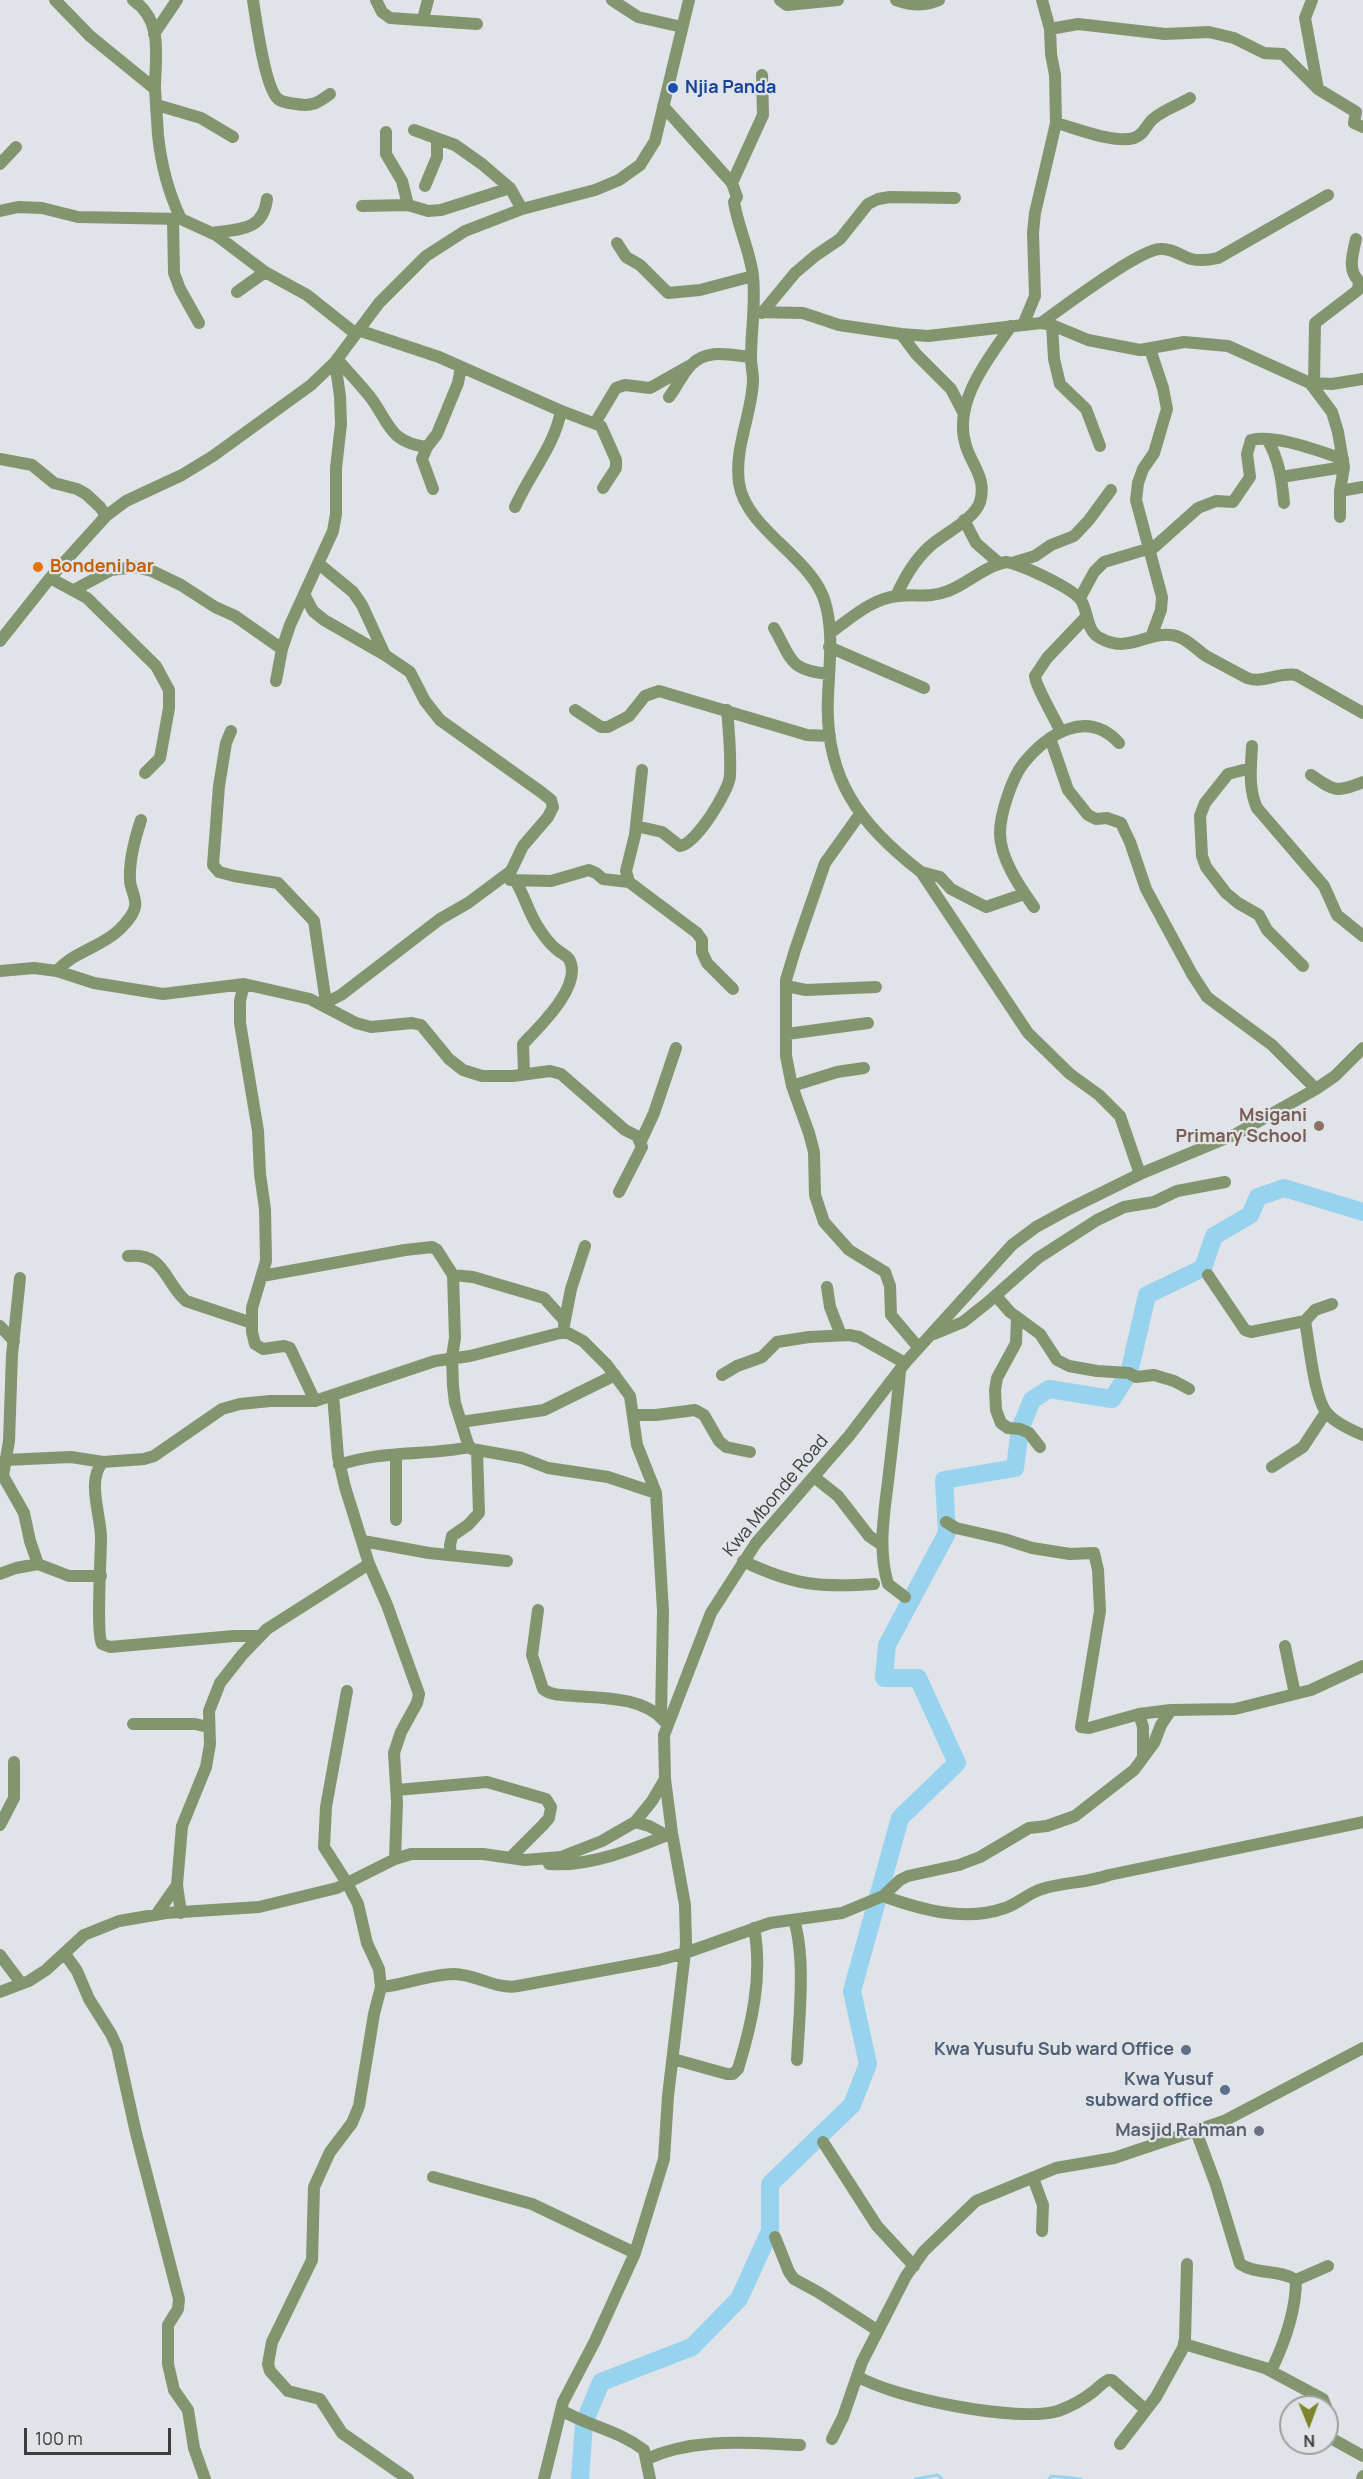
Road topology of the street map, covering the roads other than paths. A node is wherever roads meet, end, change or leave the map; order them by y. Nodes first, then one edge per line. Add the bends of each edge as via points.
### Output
1 (56, 0) edge
2 (177, 0) edge
3 (253, 0) edge
4 (376, 0) edge
5 (428, 0) edge
6 (612, 0) edge
7 (688, 0) edge
8 (780, 0) edge
9 (838, 0) edge
10 (896, 0) edge
11 (939, 0) edge
12 (1041, 0) edge
13 (1312, 0) edge
14 (139, 2) edge
15 (800, 2) edge
16 (423, 19) junction
17 (477, 24) dead end
18 (682, 27) junction
19 (1050, 29) junction
20 (154, 34) junction
21 (762, 75) dead end
22 (1318, 88) junction
23 (155, 89) junction
24 (330, 94) dead end
25 (1190, 98) dead end
26 (157, 105) junction
27 (663, 106) junction
28 (1056, 123) junction
29 (1363, 127) edge
30 (414, 130) dead end
31 (386, 132) dead end
32 (232, 137) dead end
33 (437, 139) junction
34 (16, 147) dead end
35 (0, 164) edge
36 (732, 183) junction
37 (425, 186) dead end
38 (510, 188) junction
39 (1328, 195) dead end
40 (955, 198) dead end
41 (267, 199) dead end
42 (362, 206) dead end
43 (408, 206) junction
44 (522, 209) junction
45 (0, 212) edge
46 (177, 219) junction
47 (212, 233) junction
48 (1356, 239) dead end
49 (617, 243) dead end
50 (265, 272) junction
51 (753, 276) junction
52 (237, 292) dead end
53 (758, 313) junction
54 (199, 323) dead end
55 (1047, 324) junction
56 (1017, 326) junction
57 (357, 332) junction
58 (901, 334) junction
59 (1150, 349) junction
60 (751, 357) junction
61 (336, 361) junction
62 (689, 366) junction
63 (461, 367) junction
64 (1363, 379) edge
65 (1312, 384) junction
66 (669, 397) dead end
67 (561, 411) junction
68 (963, 412) junction
69 (595, 423) junction
70 (1267, 439) junction
71 (1100, 446) dead end
72 (427, 447) junction
73 (0, 459) edge
74 (1344, 463) junction
75 (1281, 477) junction
76 (1363, 486) edge
77 (603, 488) dead end
78 (433, 489) dead end
79 (1111, 490) dead end
80 (1340, 491) junction
81 (1284, 503) dead end
82 (515, 507) dead end
83 (105, 516) junction
84 (1340, 517) dead end
85 (964, 520) junction
86 (1151, 549) junction
87 (1006, 563) junction
88 (319, 564) junction
89 (50, 578) junction
90 (74, 590) junction
91 (304, 594) junction
92 (896, 596) junction
93 (1080, 598) junction
94 (1087, 616) junction
95 (774, 628) dead end
96 (830, 633) junction
97 (1151, 637) junction
98 (0, 641) edge
99 (829, 647) junction
100 (282, 649) junction
101 (386, 655) junction
102 (829, 674) junction
103 (276, 681) dead end
104 (924, 688) dead end
105 (575, 710) dead end
106 (728, 710) junction
107 (1363, 713) edge
108 (231, 731) dead end
109 (1061, 732) junction
110 (830, 736) junction
111 (1050, 738) junction
112 (1119, 743) dead end
113 (1252, 746) dead end
114 (1251, 768) junction
115 (642, 770) dead end
116 (145, 773) dead end
117 (1311, 775) dead end
118 (1363, 782) edge
119 (860, 814) junction
120 (141, 820) dead end
121 (636, 826) junction
122 (921, 872) junction
123 (515, 880) junction
124 (500, 881) junction
125 (629, 882) junction
126 (1024, 894) junction
127 (1034, 907) dead end
128 (1363, 936) edge
129 (1303, 966) dead end
130 (0, 970) edge
131 (57, 971) junction
132 (244, 984) junction
133 (786, 986) junction
134 (876, 987) dead end
135 (733, 989) dead end
136 (324, 1004) junction
137 (868, 1023) dead end
138 (787, 1034) junction
139 (676, 1048) dead end
140 (1363, 1048) edge
141 (864, 1068) dead end
142 (524, 1074) junction
143 (792, 1086) junction
144 (1316, 1089) junction
145 (641, 1141) junction
146 (1140, 1174) junction
147 (1225, 1182) dead end
148 (620, 1192) dead end
149 (585, 1246) dead end
150 (128, 1256) dead end
151 (453, 1275) junction
152 (1208, 1275) dead end
153 (262, 1276) junction
154 (20, 1278) dead end
155 (827, 1287) dead end
156 (996, 1296) junction
157 (1332, 1304) dead end
158 (1017, 1317) junction
159 (1305, 1321) junction
160 (252, 1323) junction
161 (0, 1326) edge
162 (564, 1326) junction
163 (841, 1335) junction
164 (931, 1335) junction
165 (14, 1341) junction
166 (918, 1347) junction
167 (452, 1357) junction
168 (903, 1366) junction
169 (615, 1375) junction
170 (722, 1375) dead end
171 (1189, 1389) dead end
172 (333, 1395) junction
173 (315, 1401) junction
174 (1326, 1412) junction
175 (634, 1415) junction
176 (460, 1422) junction
177 (1363, 1435) edge
178 (1040, 1447) dead end
179 (474, 1449) junction
180 (750, 1452) dead end
181 (396, 1455) junction
182 (5, 1460) junction
183 (103, 1462) junction
184 (339, 1465) junction
185 (1272, 1467) dead end
186 (814, 1477) junction
187 (656, 1493) junction
188 (396, 1520) dead end
189 (946, 1522) dead end
190 (363, 1541) junction
191 (882, 1545) junction
192 (452, 1555) junction
193 (507, 1561) dead end
194 (743, 1561) junction
195 (369, 1563) junction
196 (38, 1564) junction
197 (0, 1574) edge
198 (101, 1576) junction
199 (874, 1584) dead end
200 (905, 1597) dead end
201 (538, 1610) dead end
202 (260, 1636) junction
203 (1285, 1646) dead end
204 (1363, 1666) edge
205 (346, 1691) dead end
206 (1295, 1694) junction
207 (1171, 1710) junction
208 (1139, 1714) junction
209 (664, 1720) junction
210 (133, 1724) dead end
211 (208, 1726) junction
212 (1143, 1758) junction
213 (14, 1762) dead end
214 (665, 1779) junction
215 (397, 1790) junction
216 (635, 1822) junction
217 (1363, 1822) edge
218 (0, 1825) edge
219 (669, 1834) junction
220 (510, 1858) junction
221 (395, 1859) junction
222 (525, 1860) junction
223 (347, 1883) junction
224 (177, 1885) junction
225 (883, 1896) junction
226 (181, 1913) junction
227 (156, 1915) junction
228 (794, 1920) junction
229 (754, 1928) junction
230 (685, 1953) junction
231 (65, 1954) junction
232 (0, 1955) edge
233 (21, 1983) junction
234 (381, 1987) junction
235 (0, 1992) edge
236 (1363, 2048) edge
237 (673, 2059) junction
238 (797, 2060) dead end
239 (1197, 2131) junction
240 (823, 2142) dead end
241 (433, 2177) dead end
242 (1033, 2178) junction
243 (1042, 2231) dead end
244 (775, 2237) dead end
245 (635, 2253) junction
246 (1187, 2264) dead end
247 (914, 2266) junction
248 (1328, 2266) dead end
249 (1296, 2280) junction
250 (877, 2330) junction
251 (1184, 2344) junction
252 (1271, 2371) junction
253 (857, 2376) junction
254 (1316, 2395) edge
255 (561, 2410) junction
256 (1146, 2410) junction
257 (832, 2439) dead end
258 (1339, 2443) edge
259 (1120, 2444) dead end
260 (800, 2445) dead end
261 (1363, 2456) edge
262 (647, 2459) junction
263 (205, 2479) edge
264 (408, 2479) edge
265 (544, 2479) edge
266 (650, 2479) edge

1 - 23 street via 90,36
2 - 20 street
3 - 24 street via 274,94 280,101 307,106
4 - 16 street via 385,16
5 - 16 street
6 - 18 street via 638,17
7 - 18 street
8 - 15 street via 787,5
9 - 15 street
10 - 11 street via 925,5
12 - 19 street
13 - 22 street via 1305,18
14 - 20 street via 149,16
16 - 17 street
18 - 27 street
19 - 22 street via 1078,24 1165,34 1209,32 1234,38 1264,53 1283,54
19 - 28 street
20 - 23 street via 158,47
21 - 36 street via 763,115
22 - 29 street via 1356,112 1354,123
23 - 26 street
25 - 28 street via 1153,119 1135,138 1103,136
26 - 32 street via 201,118
26 - 46 street via 161,153
27 - 36 street
27 - 44 street via 650,153 633,171 595,190
28 - 56 street via 1035,213 1035,296
30 - 33 street
31 - 43 street via 386,154 402,182
33 - 37 street via 437,157
33 - 38 street via 455,145
34 - 35 street
36 - 51 street via 738,224
38 - 43 street via 441,210
38 - 44 street
39 - 55 street via 1218,258 1192,259 1170,250 1150,251 1078,296
40 - 53 street via 890,197 868,204 840,239 795,273
41 - 47 street via 257,223
42 - 43 street
44 - 57 street via 465,231 426,256 379,303
45 - 46 street via 18,207 78,217
46 - 47 street
46 - 54 street via 174,273
47 - 50 street
48 - 65 street via 1352,268 1359,285 1350,298 1315,323
49 - 51 street via 626,257 640,265 668,293 700,290
50 - 52 street
50 - 57 street via 307,295
51 - 53 street
53 - 58 street via 803,313 839,325
53 - 60 street
55 - 56 street
55 - 59 street via 1117,347
55 - 71 street via 1060,384 1086,409
56 - 58 street via 953,334
56 - 68 street via 990,356
57 - 61 street
57 - 63 street
58 - 68 street via 951,389
59 - 65 street via 1184,342 1228,346
59 - 86 street via 1167,409 1157,445 1138,483 1136,500
60 - 62 street via 714,353
60 - 96 street via 751,396 738,467 743,499 814,581 825,602
61 - 72 street via 363,388 392,434 411,445
61 - 83 street via 286,405 213,456
61 - 88 street via 341,424 336,514
62 - 66 street
62 - 69 street via 650,388 616,388
63 - 67 street
63 - 72 street via 437,434
64 - 65 street
65 - 74 street via 1332,412
67 - 69 street
67 - 82 street via 553,440
68 - 85 street via 966,448 982,479 980,501
69 - 77 street via 605,430 606,442 616,460 616,468
70 - 74 street via 1313,449
70 - 75 street
70 - 86 street via 1251,440 1246,454 1250,477 1233,502 1216,501 1198,508
72 - 78 street via 422,459
73 - 83 street via 32,465 54,483 86,494
74 - 75 street
74 - 80 street
75 - 81 street
76 - 80 street
79 - 87 street via 1074,536 1035,556
80 - 84 street
83 - 89 street
85 - 87 street via 976,543
85 - 92 street via 923,553 908,571
86 - 93 street via 1104,562
86 - 97 street via 1162,597
87 - 92 street via 947,592
87 - 93 street
88 - 91 street
88 - 101 street via 362,604
89 - 90 street
89 - 98 street
90 - 100 street via 111,570 135,567 152,571 235,615
90 - 116 street via 145,654 169,690 160,758
91 - 100 street
91 - 101 street via 313,611 324,620
92 - 96 street via 875,602
93 - 94 street
94 - 97 street via 1093,633 1101,640 1127,645
94 - 109 street via 1035,676 1038,690
95 - 102 street via 793,663 810,672
96 - 99 street
97 - 107 street via 1173,635 1248,678 1296,675
99 - 102 street
99 - 104 street
100 - 103 street
101 - 124 street via 410,672 440,720 551,800 549,817 523,846 511,871
102 - 110 street
105 - 106 street via 601,727 608,727 630,716 645,696 659,691
106 - 110 street via 807,735
106 - 121 street via 730,777 692,842 680,846 662,832
108 - 136 street via 219,786 213,865 219,872 278,883 314,921
109 - 111 street
109 - 112 street via 1096,726
110 - 119 street via 836,767
111 - 126 street via 1022,765 1001,815 1005,856
111 - 144 street via 1068,790 1082,808 1096,819 1121,823 1146,890 1207,997 1272,1045
113 - 114 street
114 - 128 street via 1251,790 1257,808 1324,886 1337,915
114 - 129 street via 1228,774 1205,803 1200,816 1202,856 1226,893 1259,915 1267,930
115 - 121 street
117 - 118 street via 1338,791
119 - 122 street
119 - 133 street via 825,863
120 - 131 street via 130,873 135,902 130,918 119,931 70,958
121 - 125 street via 626,871
122 - 126 street via 940,877 951,889 986,907
122 - 146 street via 1028,1033 1120,1116
123 - 124 street
123 - 125 street via 551,881 589,870 603,879
123 - 142 street via 538,928 569,959 571,968 569,987 540,1029 523,1044
124 - 136 street via 440,919 363,980
125 - 135 street via 697,933 707,963
126 - 127 street
130 - 131 street
131 - 132 street via 94,983 163,994
132 - 136 street
132 - 153 street via 240,1023 258,1131 265,1209 267,1261
133 - 134 street via 806,990
133 - 138 street
136 - 142 street via 356,1023 371,1027 421,1025 463,1070 482,1076
137 - 138 street
138 - 143 street via 786,1056
139 - 145 street
140 - 144 street, Kwa Mbonde Road
141 - 143 street
142 - 145 street via 561,1074
143 - 166 street via 814,1152 815,1195 824,1222 849,1250 885,1272 890,1286 891,1315
144 - 146 street, Kwa Mbonde Road via 1236,1134
145 - 148 street via 642,1147
146 - 164 street, Kwa Mbonde Road via 1068,1209 1012,1245
147 - 156 street via 1124,1207 1038,1258
149 - 162 street
150 - 160 street via 146,1256 155,1262 186,1300
151 - 153 street via 432,1247
151 - 162 street via 544,1298
151 - 167 street
152 - 159 street via 1245,1330
153 - 160 street via 252,1308
154 - 165 street
155 - 163 street
156 - 158 street
156 - 164 street via 963,1322
157 - 159 street via 1315,1310
158 - 171 street via 1040,1334 1057,1360 1069,1366 1136,1377 1154,1376
158 - 178 street via 1016,1343 997,1378 996,1410 1001,1424 1029,1433
159 - 174 street
160 - 173 street via 255,1344 263,1349 290,1348
161 - 165 street
162 - 167 street via 470,1356
162 - 169 street
163 - 168 street via 859,1337
163 - 170 street via 777,1342 762,1357
164 - 166 street, Kwa Mbonde Road
165 - 182 street
166 - 168 street, Kwa Mbonde Road
167 - 172 street
167 - 176 street
168 - 186 street, Kwa Mbonde Road
168 - 191 street
169 - 175 street via 630,1396
169 - 176 street via 544,1410
172 - 173 street
172 - 184 street
173 - 183 street via 270,1401 222,1409 154,1456
174 - 177 street
174 - 185 street via 1303,1447
175 - 180 street via 695,1410 704,1415 719,1442
175 - 187 street via 637,1445
176 - 179 street
179 - 181 street
179 - 187 street via 522,1458 548,1468 608,1477
179 - 192 street via 479,1514 452,1536
181 - 184 street via 360,1458
181 - 188 street
182 - 183 street via 70,1457
182 - 196 street via 3,1476 24,1513
183 - 198 street via 94,1476
184 - 190 street
186 - 191 street via 838,1496 869,1536
186 - 194 street, Kwa Mbonde Road
187 - 209 street
189 - 208 street via 1032,1548 1094,1553 1100,1611 1081,1727
190 - 192 street
190 - 195 street
191 - 200 street via 888,1584
192 - 193 street
194 - 199 street via 772,1575 808,1585
194 - 209 street, Kwa Mbonde Road via 711,1612 680,1699
195 - 202 street
195 - 215 street via 419,1694 394,1753
196 - 197 street
196 - 198 street via 69,1576
198 - 202 street via 99,1634 106,1647
201 - 209 street via 532,1655 543,1689 554,1695 624,1701
202 - 211 street via 220,1683 209,1711
203 - 206 street
204 - 206 street via 1330,1683
205 - 223 street via 323,1844
206 - 207 street via 1235,1709
207 - 208 street
207 - 212 street
208 - 212 street
209 - 214 street, Kwa Mbonde Road
210 - 211 street
211 - 224 street via 206,1767 183,1821
212 - 225 street via 1134,1770 1075,1816 1029,1828 959,1865 908,1876
213 - 218 street via 14,1798
214 - 216 street
214 - 219 street, Kwa Mbonde Road
215 - 220 street via 487,1782 546,1799 551,1807 549,1818
215 - 221 street
216 - 219 street
216 - 222 street via 585,1849 561,1857
217 - 225 street via 1048,1887 1009,1907 983,1913 943,1912
219 - 222 street via 591,1860 565,1864
219 - 230 street, Kwa Mbonde Road via 685,1905
220 - 221 street via 411,1854
220 - 222 street
221 - 223 street
223 - 226 street via 325,1892 259,1906
223 - 234 street via 358,1904
224 - 226 street
224 - 227 street
225 - 228 street via 842,1913
226 - 227 street
227 - 231 street via 94,1930
228 - 229 street
228 - 238 street via 800,1984
229 - 230 street
229 - 237 street via 758,1953 753,2016 738,2069 727,2074
230 - 234 street via 513,1987 454,1974
230 - 237 street, Kwa Mbonde Road
231 - 233 street via 46,1971
231 - 263 street via 111,2034 122,2063 179,2299 168,2325 171,2382 188,2410 194,2448
232 - 233 street
233 - 235 street
234 - 264 street via 359,2106 352,2123 330,2152 314,2187 312,2260 272,2342 268,2364 288,2391 320,2399 342,2433
236 - 239 street via 1244,2113
237 - 245 street, Kwa Mbonde Road via 664,2159
239 - 242 street via 1114,2158 1072,2164
239 - 249 street via 1240,2264 1283,2273
240 - 247 street via 877,2226
241 - 245 street via 526,2202
242 - 243 street via 1043,2205
242 - 247 street via 976,2200
244 - 250 street via 794,2279
245 - 255 street, Kwa Mbonde Road
246 - 251 street
247 - 250 street
248 - 249 street
249 - 252 street via 1293,2311
250 - 253 street
251 - 252 street
251 - 256 street via 1167,2380
252 - 254 street
253 - 256 street via 887,2390 927,2400 1026,2414 1058,2411 1112,2380
253 - 257 street
255 - 262 street via 584,2423 626,2436 644,2450
255 - 265 street, Kwa Mbonde Road
256 - 259 street
258 - 261 street
260 - 262 street via 687,2446
262 - 266 street

